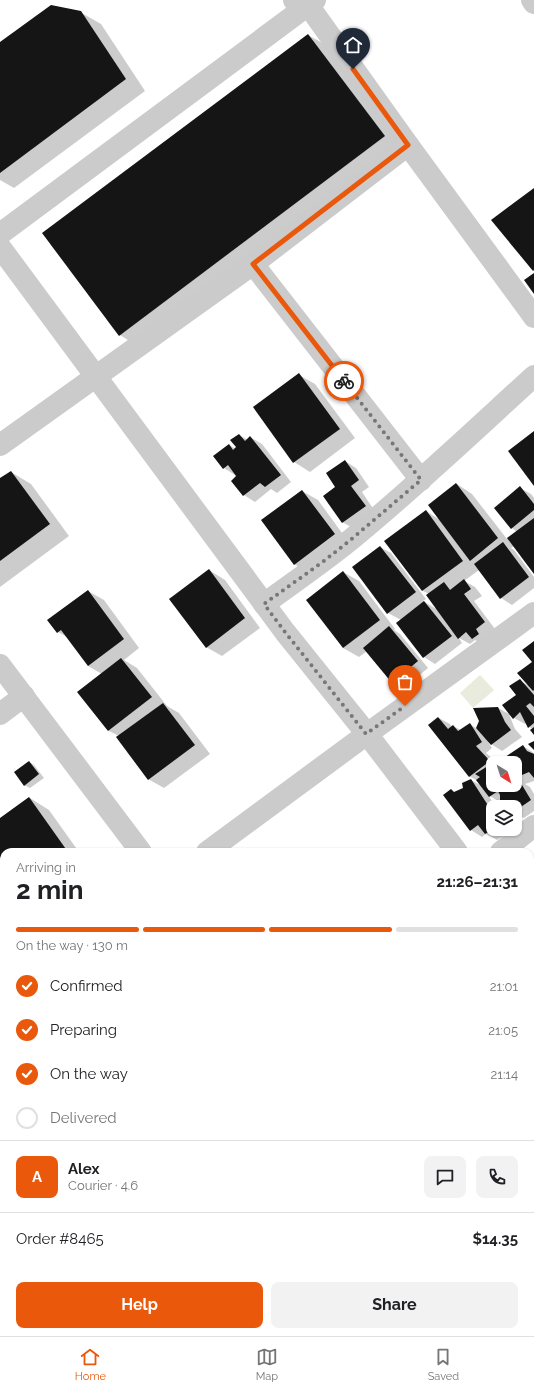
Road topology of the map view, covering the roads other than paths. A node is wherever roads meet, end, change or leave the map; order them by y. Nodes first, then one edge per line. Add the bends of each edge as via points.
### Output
1 (532, 0) edge
2 (306, 2) edge
3 (534, 3) edge
4 (408, 145) junction
5 (0, 234) edge
6 (2, 254) edge
7 (253, 264) junction
8 (534, 317) edge
9 (96, 376) junction
10 (534, 376) edge
11 (0, 445) edge
12 (421, 480) junction
13 (264, 604) junction
14 (534, 613) edge
15 (0, 665) edge
16 (24, 696) junction
17 (0, 714) edge
18 (366, 734) junction
19 (534, 826) edge
20 (138, 848) edge
21 (212, 848) edge
22 (454, 848) edge
23 (506, 848) edge

1 - 3 street
2 - 4 street
2 - 5 street
4 - 7 street
4 - 8 street
6 - 9 street
7 - 9 street
7 - 12 street
9 - 11 street
9 - 13 street
10 - 12 street
12 - 13 street via 324,561
13 - 18 street
14 - 18 street
15 - 16 street
16 - 17 street
16 - 20 street
18 - 21 street
18 - 22 street
19 - 23 street

